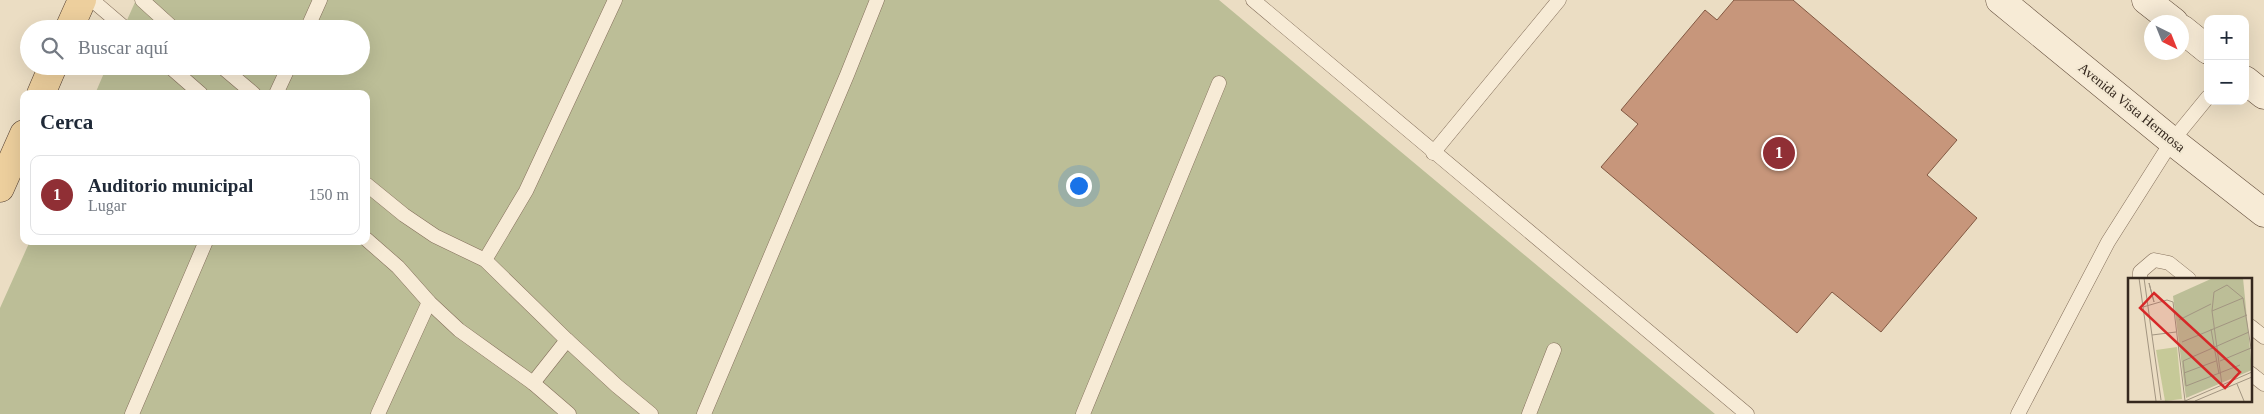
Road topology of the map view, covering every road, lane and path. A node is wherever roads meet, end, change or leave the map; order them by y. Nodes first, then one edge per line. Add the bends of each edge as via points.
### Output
1 (82, 0) edge
2 (92, 0) edge
3 (142, 0) edge
4 (320, 0) edge
5 (615, 0) edge
6 (877, 0) edge
7 (1253, 0) edge
8 (1559, 0) edge
9 (2000, 0) edge
10 (2146, 0) edge
11 (2165, 15) edge
12 (73, 20) edge
13 (115, 20) edge
14 (164, 20) edge
15 (311, 20) edge
16 (2189, 35) edge
17 (2204, 47) edge
18 (49, 75) edge
19 (179, 75) edge
20 (231, 75) edge
21 (285, 75) edge
22 (1219, 83) dead end
23 (2249, 83) edge
24 (43, 90) edge
25 (196, 90) edge
26 (249, 90) edge
27 (278, 90) edge
28 (2264, 95) edge
29 (2204, 102) edge
30 (2172, 141) junction
31 (20, 143) edge
32 (1433, 153) junction
33 (370, 187) edge
34 (0, 188) edge
35 (2264, 213) edge
36 (370, 242) edge
37 (204, 245) edge
38 (485, 260) junction
39 (2140, 278) edge
40 (2188, 278) edge
41 (428, 302) junction
42 (2252, 328) edge
43 (2264, 337) edge
44 (567, 340) junction
45 (1554, 350) dead end
46 (2252, 375) edge
47 (533, 383) junction
48 (2264, 384) edge
49 (132, 414) edge
50 (378, 414) edge
51 (569, 414) edge
52 (651, 414) edge
53 (704, 414) edge
54 (1083, 414) edge
55 (1529, 414) edge
56 (1747, 414) edge
57 (2018, 414) edge

1 - 12 main road
2 - 13 lane
3 - 14 lane
4 - 15 lane
5 - 38 lane via 526,191
6 - 53 lane
7 - 32 lane
8 - 32 lane
9 - 30 street, Avenida Vista Hermosa
10 - 11 street
16 - 17 street
18 - 24 main road
19 - 25 lane
20 - 26 lane
21 - 27 lane
22 - 54 lane
23 - 28 street
29 - 30 lane
30 - 35 street, Avenida Vista Hermosa
30 - 57 lane via 2108,242
31 - 34 main road
32 - 56 lane
33 - 38 lane via 435,236
36 - 41 lane via 398,267
37 - 49 lane
38 - 44 lane
39 - 40 lane via 2140,272 2154,260 2169,263
41 - 47 lane via 459,330
41 - 50 lane
42 - 43 lane
44 - 47 lane
44 - 52 lane
45 - 55 lane
46 - 48 lane
47 - 51 lane

